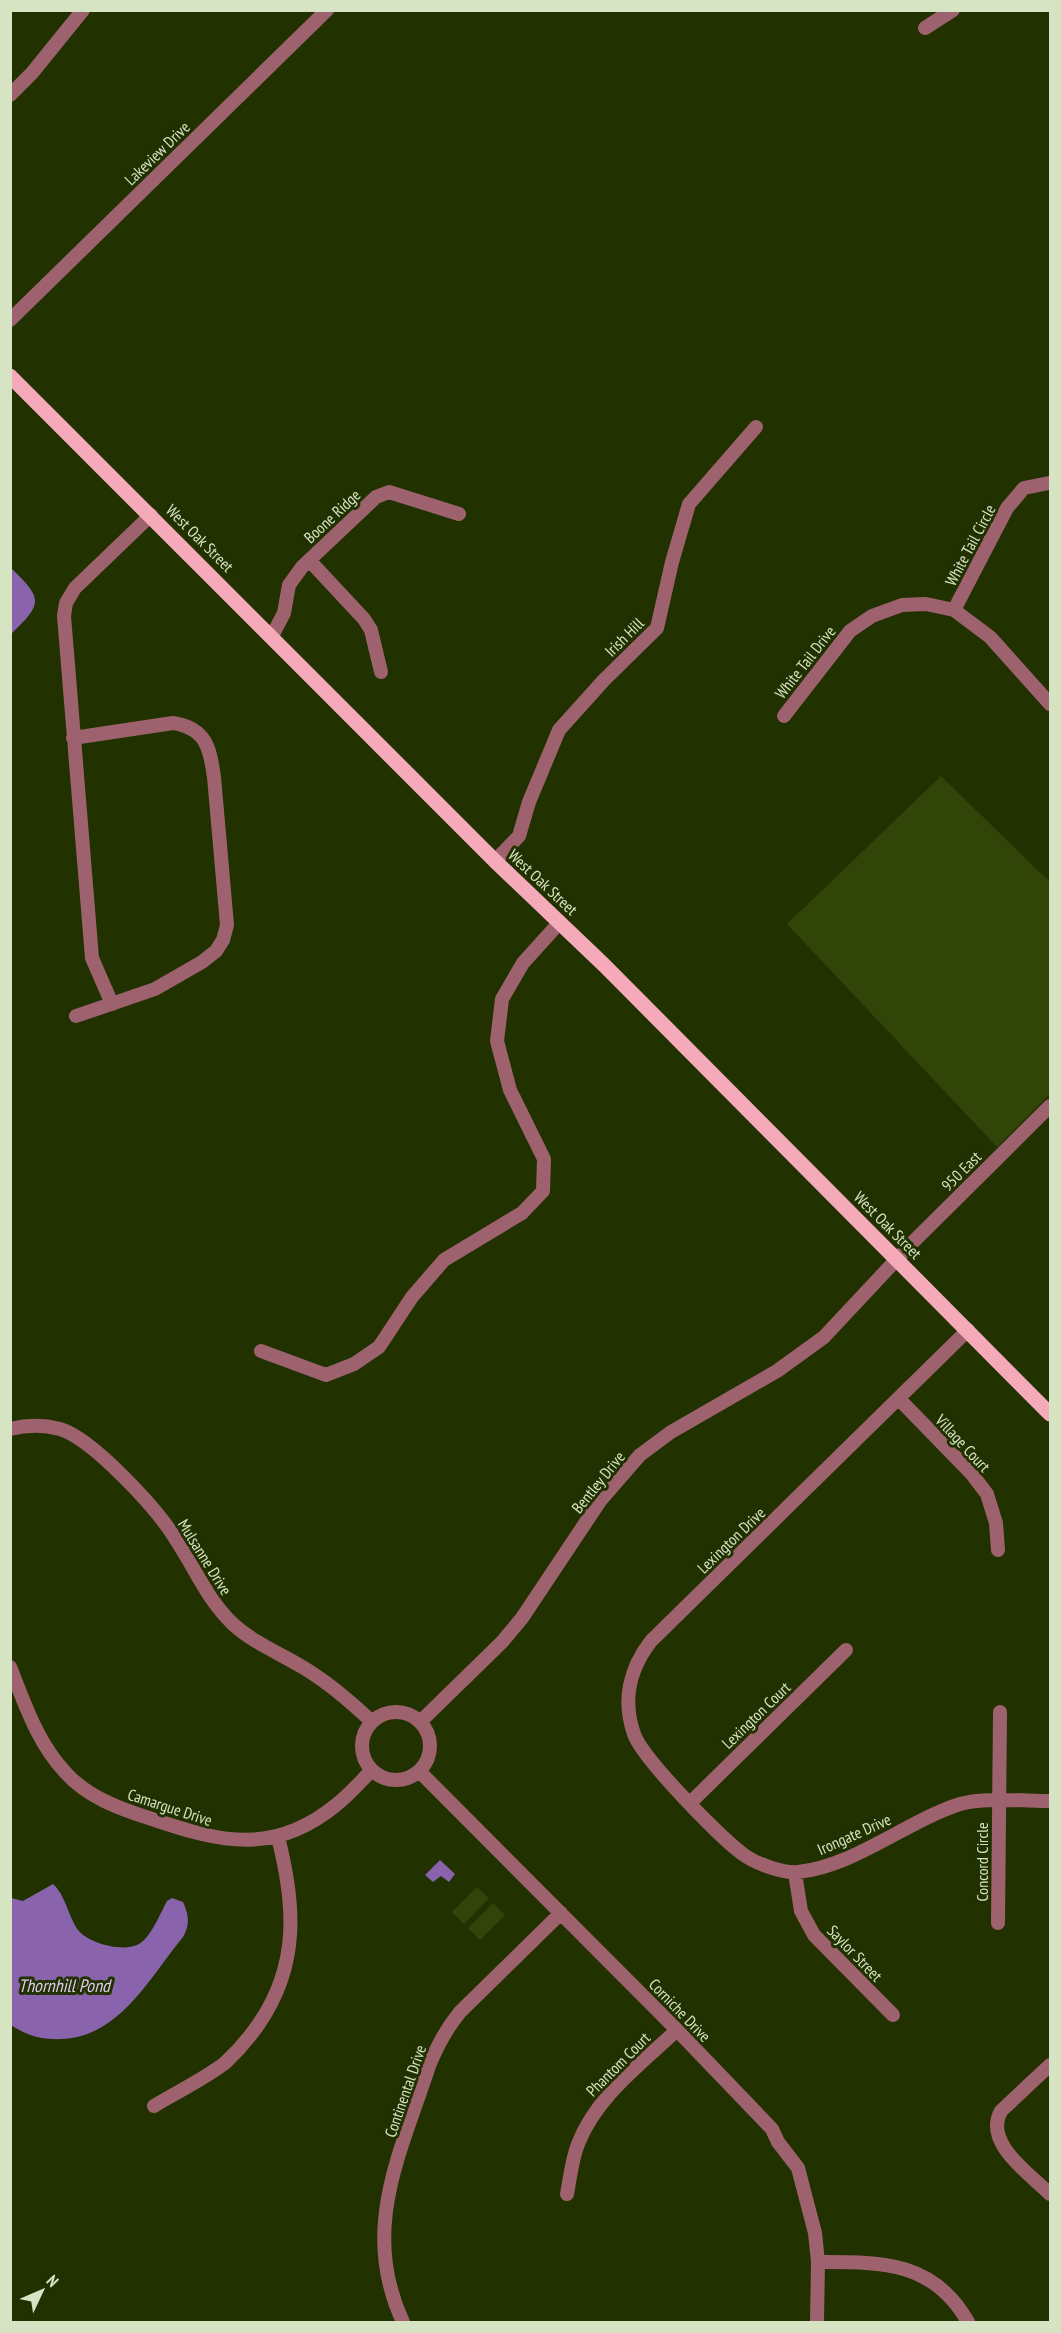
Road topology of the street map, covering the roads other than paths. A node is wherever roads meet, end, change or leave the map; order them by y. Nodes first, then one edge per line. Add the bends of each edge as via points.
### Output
1 (83, 10) edge
2 (327, 10) edge
3 (953, 10) edge
4 (925, 28) dead end
5 (10, 95) edge
6 (10, 320) edge
7 (10, 376) edge
8 (756, 428) dead end
9 (1049, 483) dead end
10 (459, 514) dead end
11 (151, 515) junction
12 (309, 560) junction
13 (954, 610) junction
14 (272, 636) junction
15 (381, 672) dead end
16 (1050, 704) edge
17 (784, 716) dead end
18 (73, 738) junction
19 (495, 861) junction
20 (560, 922) junction
21 (112, 1004) junction
22 (76, 1016) dead end
23 (1050, 1106) edge
24 (897, 1260) junction
25 (968, 1330) junction
26 (261, 1352) dead end
27 (898, 1399) junction
28 (1050, 1414) edge
29 (10, 1429) edge
30 (998, 1550) dead end
31 (846, 1650) dead end
32 (10, 1667) edge
33 (1000, 1712) dead end
34 (372, 1722) junction
35 (420, 1722) junction
36 (372, 1770) junction
37 (420, 1771) junction
38 (999, 1801) junction
39 (1050, 1801) edge
40 (690, 1803) junction
41 (278, 1836) junction
42 (795, 1873) junction
43 (561, 1913) junction
44 (998, 1923) dead end
45 (893, 2015) dead end
46 (677, 2030) junction
47 (1050, 2064) edge
48 (154, 2106) dead end
49 (567, 2194) dead end
50 (1050, 2194) edge
51 (818, 2262) junction
52 (404, 2322) edge
53 (817, 2322) edge
54 (968, 2322) edge

1 - 5 street
2 - 6 street, Lakeview Drive
3 - 4 street
7 - 11 main road, West Oak Street
8 - 19 street, Irish Hill via 689,504 657,628 560,730 519,836
9 - 13 street, White Tail Circle via 1024,488 1007,508
10 - 12 street, Boone Ridge via 389,492 376,497
11 - 14 main road, West Oak Street
11 - 18 street via 75,588 66,603
12 - 14 street, Boone Ridge via 289,585 284,613
12 - 15 street via 364,619 371,630
13 - 16 street via 990,637
13 - 17 street, White Tail Drive via 926,604 902,605 872,616 850,632
14 - 19 main road, West Oak Street
18 - 21 street via 92,958
18 - 21 street via 173,723 197,732 207,742 211,755 227,925 223,940 216,951 155,989
19 - 20 main road, West Oak Street
20 - 24 main road, West Oak Street
20 - 26 street via 523,963 502,999 497,1041 510,1090 544,1159 543,1191 522,1213 444,1260 412,1297 379,1347 354,1364 326,1375
21 - 22 street
23 - 24 street, 950 East
24 - 25 main road, West Oak Street
24 - 35 street, Bentley Drive via 824,1337 777,1371 671,1432 640,1455 600,1501 522,1618
25 - 27 street, Lexington Drive
25 - 28 main road, West Oak Street
27 - 30 street, Village Court via 987,1494 996,1523
27 - 40 street, Lexington Drive via 639,1656 628,1695 634,1736 651,1763
29 - 34 street, Mulsanne Drive via 61,1429 88,1445 158,1515 208,1596 225,1616 249,1636 332,1686
31 - 40 street, Lexington Court
32 - 41 street, Camargue Drive via 42,1741 82,1787 121,1809 199,1835 232,1840
33 - 38 street, Concord Circle
34 - 35 street via 381,1715 397,1712
34 - 36 street via 362,1742 364,1760
35 - 37 street via 430,1744
36 - 37 street via 396,1781
36 - 41 street, Camargue Drive via 324,1815
37 - 43 street, Corniche Drive
38 - 39 street, Irongate Drive
38 - 42 street, Irongate Drive via 978,1800 942,1811 847,1857
38 - 44 street, Concord Circle
40 - 42 street, Irongate Drive via 746,1857
41 - 48 street via 287,1872 291,1916 286,1966 278,1993 249,2038 225,2062
42 - 45 street, Saylor Street via 801,1911 814,1935
43 - 46 street, Corniche Drive
43 - 52 street, Continental Drive via 460,2012 432,2057 384,2211 385,2261
46 - 49 street, Phantom Court via 600,2104 576,2147
46 - 51 street, Corniche Drive via 772,2129 798,2168 815,2233
47 - 50 street via 997,2118 1001,2146
51 - 53 street, Corniche Drive
51 - 54 street via 875,2262 916,2272 943,2291

